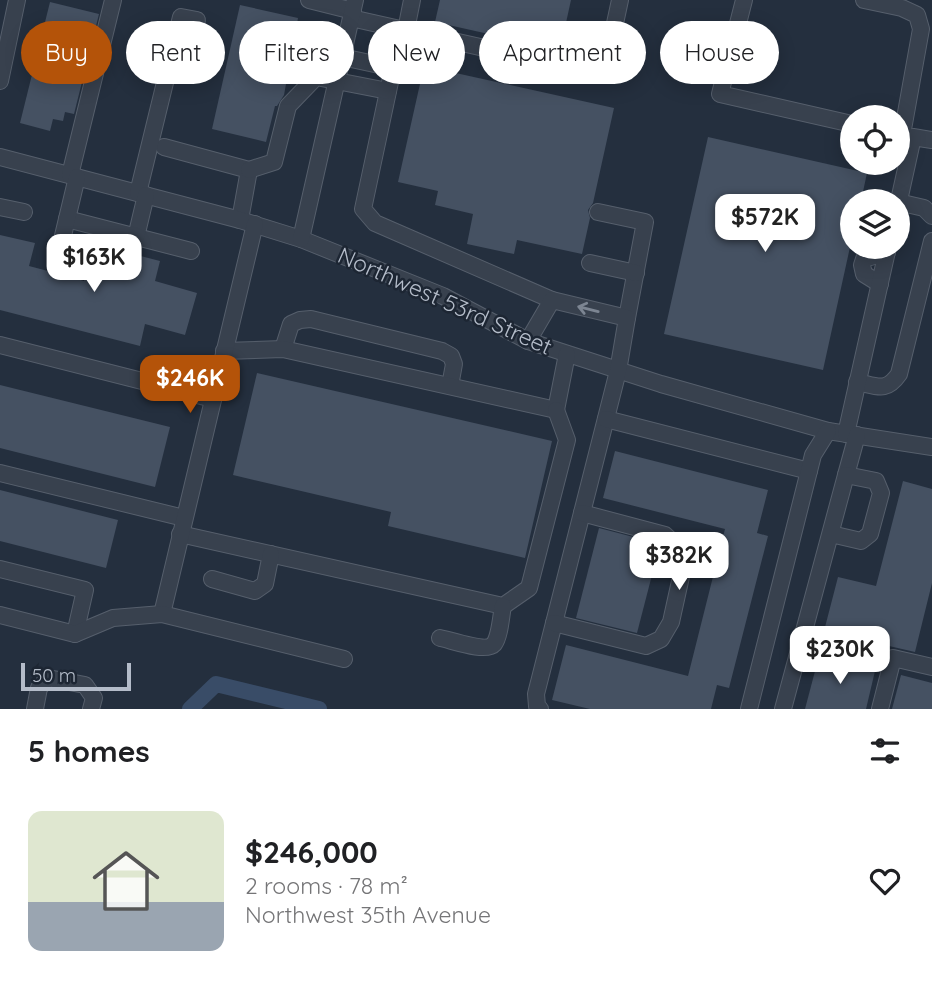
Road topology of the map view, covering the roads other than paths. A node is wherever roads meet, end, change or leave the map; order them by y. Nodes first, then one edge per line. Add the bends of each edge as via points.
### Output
1 (18, 0) edge
2 (113, 0) edge
3 (309, 0) edge
4 (412, 0) edge
5 (620, 0) edge
6 (744, 0) edge
7 (864, 0) edge
8 (353, 10) edge
9 (198, 20) dead end
10 (382, 21) edge
11 (408, 21) edge
12 (465, 43) edge
13 (354, 60) edge
14 (0, 81) edge
15 (309, 84) edge
16 (336, 84) edge
17 (352, 84) edge
18 (388, 91) junction
19 (909, 105) edge
20 (840, 121) edge
21 (910, 136) edge
22 (932, 140) edge
23 (164, 147) dead end
24 (0, 157) edge
25 (249, 170) junction
26 (74, 176) junction
27 (142, 194) junction
28 (910, 206) edge
29 (0, 207) edge
30 (24, 212) dead end
31 (598, 212) dead end
32 (932, 216) edge
33 (67, 219) junction
34 (248, 222) junction
35 (136, 237) junction
36 (301, 239) junction
37 (932, 241) edge
38 (191, 251) dead end
39 (864, 259) edge
40 (590, 263) dead end
41 (56, 265) dead end
42 (636, 273) junction
43 (552, 300) junction
44 (627, 318) junction
45 (528, 341) junction
46 (0, 345) edge
47 (283, 349) junction
48 (225, 351) junction
49 (567, 354) junction
50 (618, 370) junction
51 (857, 382) junction
52 (450, 386) junction
53 (213, 399) junction
54 (556, 410) junction
55 (606, 419) junction
56 (802, 424) junction
57 (828, 431) junction
58 (851, 434) junction
59 (932, 447) edge
60 (813, 455) junction
61 (809, 471) junction
62 (0, 473) edge
63 (846, 475) junction
64 (582, 513) junction
65 (182, 526) junction
66 (831, 534) junction
67 (271, 554) junction
68 (0, 569) edge
69 (212, 579) dead end
70 (503, 606) junction
71 (162, 614) junction
72 (0, 615) edge
73 (554, 623) junction
74 (75, 634) junction
75 (440, 638) dead end
76 (344, 659) dead end
77 (932, 667) edge
78 (35, 709) edge
79 (91, 709) edge
80 (540, 709) edge
81 (749, 709) edge
82 (783, 709) edge
83 (880, 709) edge

1 - 14 street
2 - 26 street
3 - 8 street
4 - 11 street
5 - 12 street via 608,56 599,69 582,70
6 - 20 street via 720,94
7 - 19 street via 917,15 921,29
8 - 10 street
9 - 27 street via 181,17
13 - 18 street via 393,68
15 - 25 street via 288,106 274,162
16 - 36 street
17 - 18 street
18 - 43 street via 363,209 375,223
21 - 22 street
23 - 25 street
24 - 26 street, Northwest 53rd Street
25 - 34 street
26 - 27 street, Northwest 53rd Street
26 - 33 street
27 - 34 street, Northwest 53rd Street
27 - 35 street
28 - 32 street via 924,208
29 - 30 street
31 - 42 street via 645,222
33 - 35 street
33 - 41 street
34 - 36 street, Northwest 53rd Street
34 - 48 street
35 - 38 street
36 - 45 street, Northwest 53rd Street via 443,296
37 - 51 street via 899,374 893,384 883,388
39 - 51 street via 864,274 880,284
40 - 42 street
42 - 44 street
44 -> 43 street
43 - 45 street
44 - 50 street
45 - 49 street, Northwest 53rd Street
46 - 53 street
47 - 48 street
47 - 52 street
47 - 52 street via 290,324 311,319 442,351 454,364
48 - 53 street
49 - 50 street, Northwest 53rd Street
49 - 54 street
50 - 55 street
50 - 56 street, Northwest 53rd Street
51 - 58 street
52 - 54 street
53 - 65 street
54 - 70 street via 567,440 528,588
55 - 61 street
55 - 64 street
56 - 57 street, Northwest 53rd Street
56 - 60 street
57 - 58 street, Northwest 53rd Street
57 - 60 street
58 - 59 street, Northwest 53rd Street
58 - 63 street
60 - 61 street
61 - 81 street
62 - 65 street
63 - 66 street
63 - 66 street via 876,481 881,493 870,534 861,541
64 - 73 street
64 - 73 street via 665,535 681,550 684,564 671,622 661,639 646,646
65 - 67 street
65 - 71 street
66 - 82 street
67 - 69 street via 265,584 255,591
67 - 70 street
68 - 74 street via 85,590
70 - 75 street via 491,647
71 - 74 street via 113,618
71 - 76 street
72 - 74 street
73 - 80 street via 536,694
77 - 83 street via 893,658
78 - 79 street via 39,688 48,678 85,685 94,698

